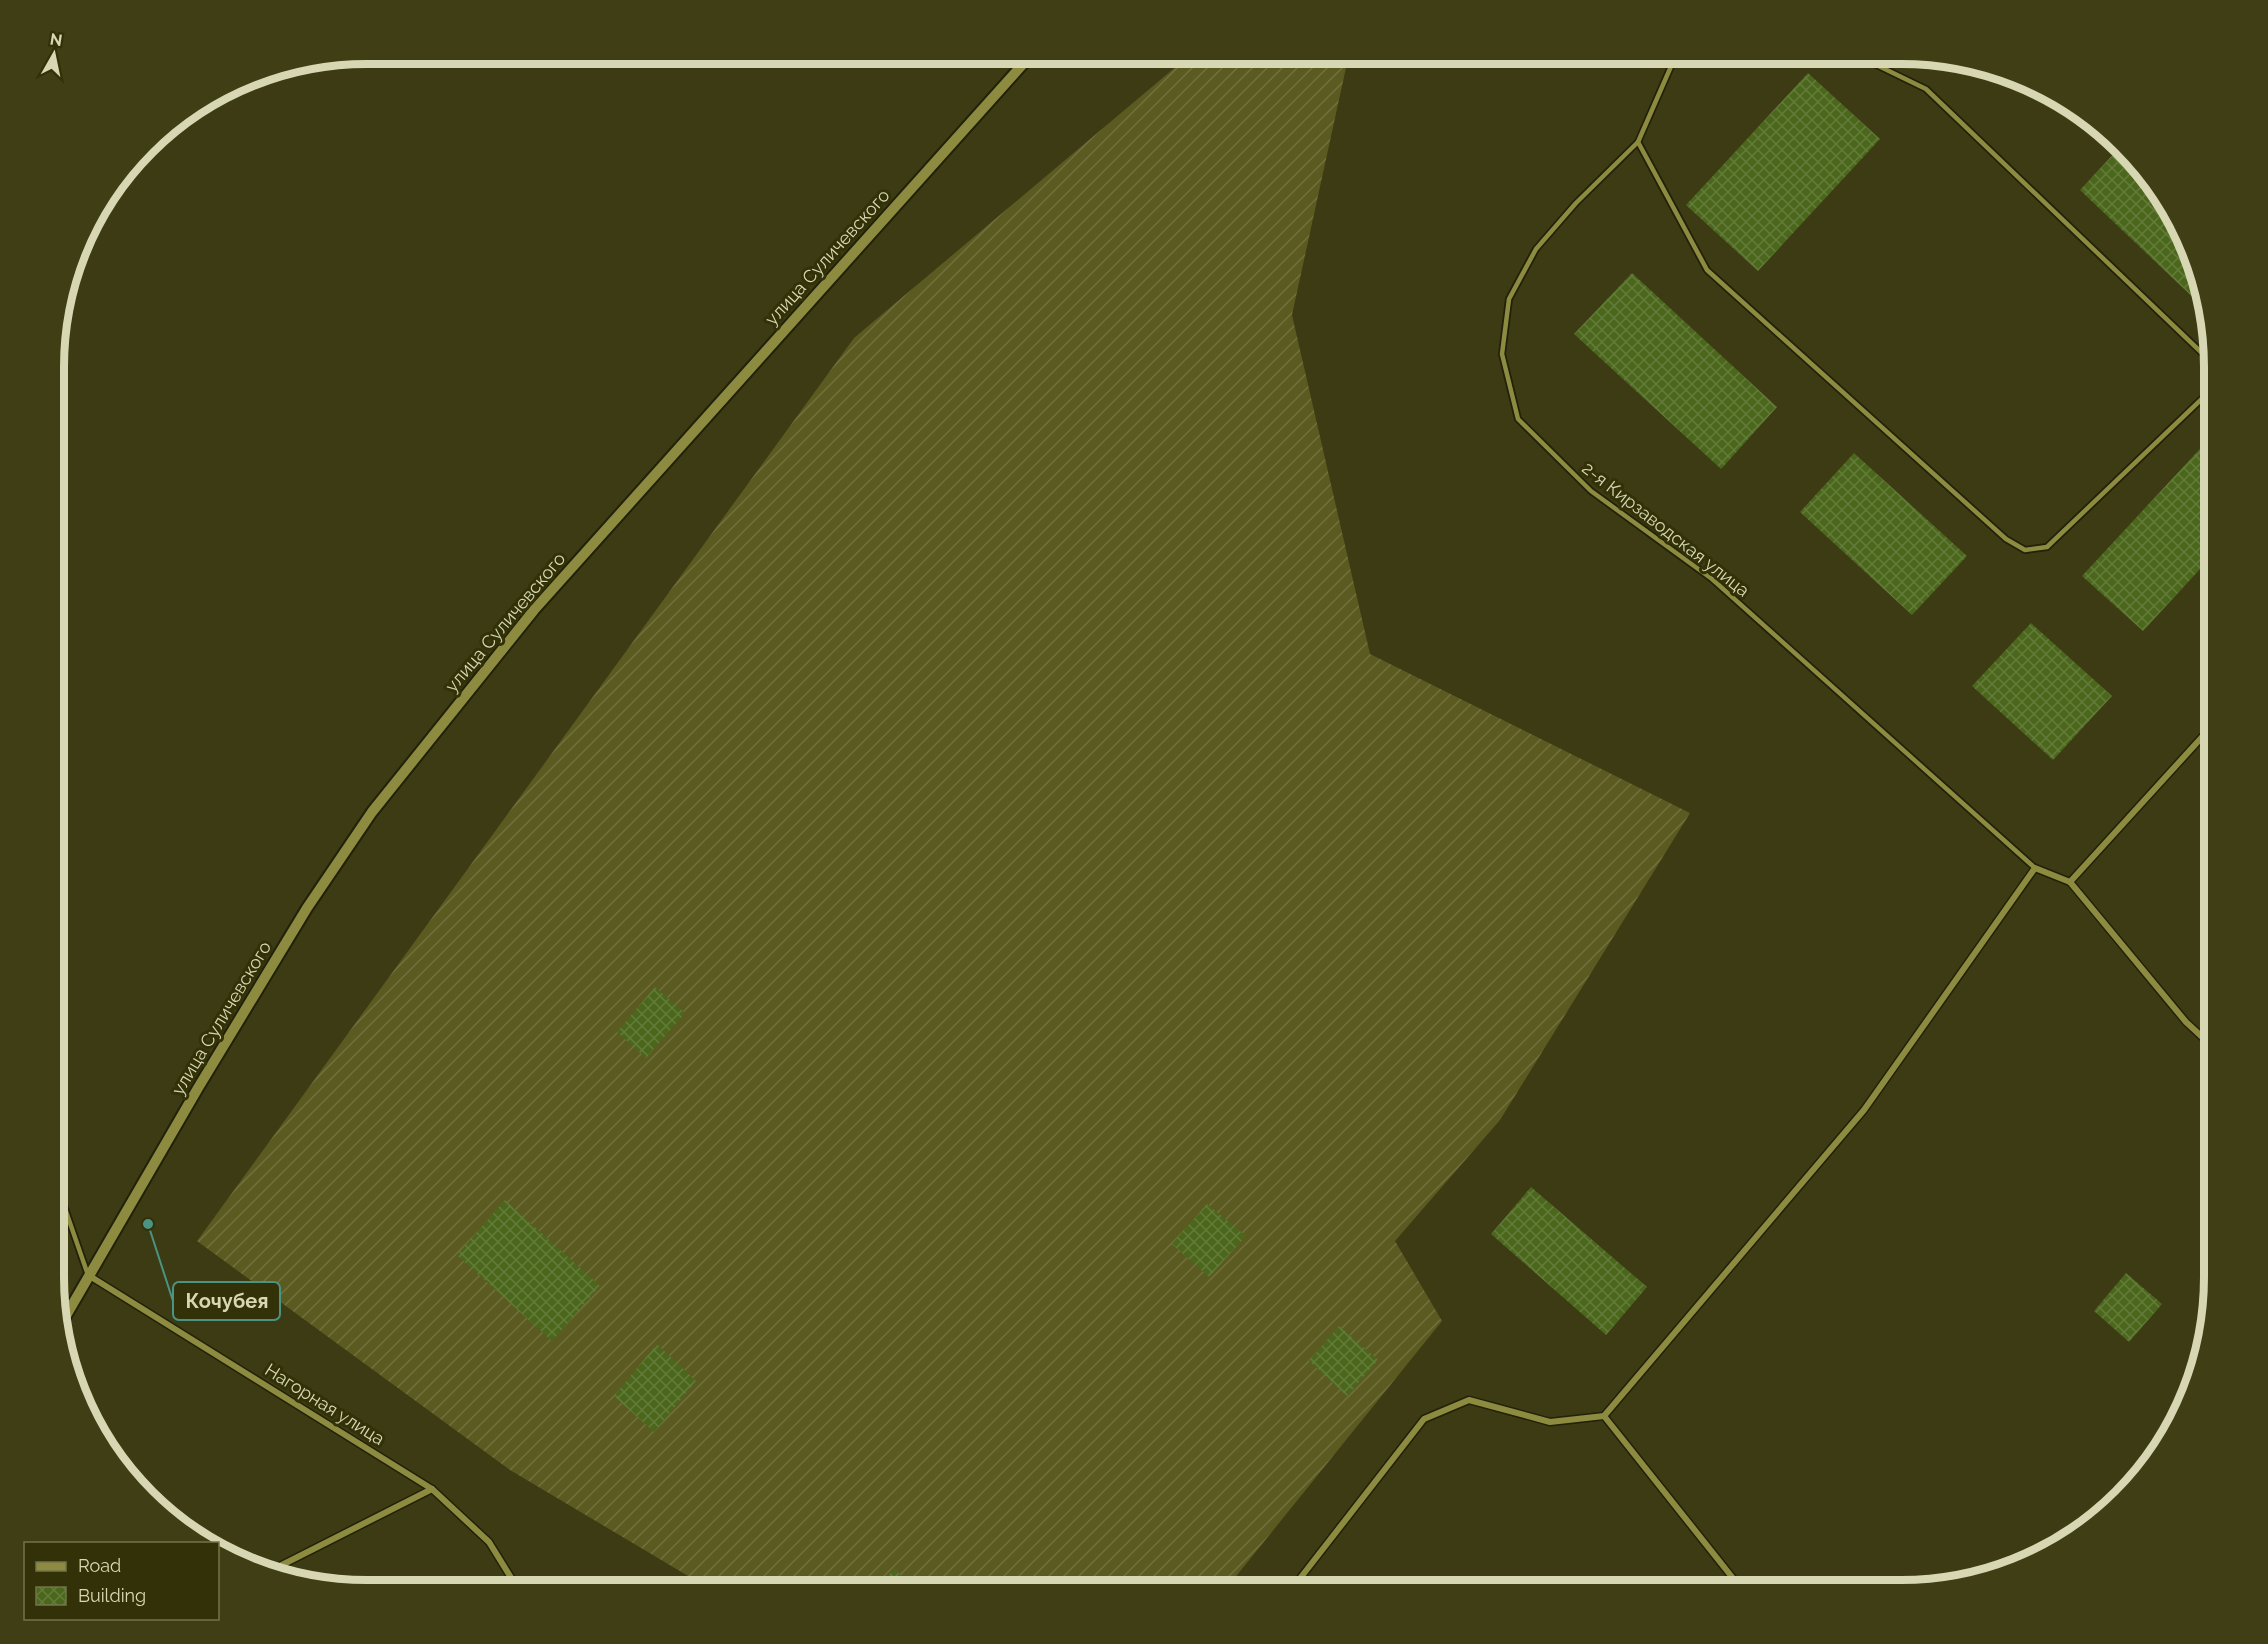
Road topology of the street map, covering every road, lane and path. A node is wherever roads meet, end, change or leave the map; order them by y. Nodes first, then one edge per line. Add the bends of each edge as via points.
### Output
1 (1023, 64) edge
2 (1672, 64) edge
3 (1875, 64) edge
4 (1638, 142) junction
5 (2203, 355) edge
6 (2204, 397) edge
7 (2204, 735) edge
8 (2035, 868) junction
9 (2070, 882) junction
10 (2204, 1039) edge
11 (64, 1206) edge
12 (88, 1275) junction
13 (67, 1314) edge
14 (1605, 1416) junction
15 (432, 1489) junction
16 (280, 1566) edge
17 (1732, 1577) junction
18 (512, 1580) edge
19 (1299, 1580) edge
20 (1730, 1580) edge
21 (1735, 1580) edge

1 - 12 street, улица Суличевского via 534,610 372,812 295,928
2 - 4 lane, 2-я Кирзаводская улица
3 - 5 lane via 1926,89
4 - 6 lane via 1707,270 2006,538 2025,550 2047,547
4 - 8 lane, 2-я Кирзаводская улица via 1536,249 1509,298 1502,354 1518,419 1591,491 1712,579
7 - 9 street
8 - 9 street
8 - 14 street via 1864,1110
9 - 10 street
11 - 12 lane
12 - 13 street, улица Суличевского
12 - 15 street, Нагорная улица
14 - 17 street
14 - 19 street via 1550,1422 1468,1400 1424,1419
15 - 16 street
15 - 18 street, Нагорная улица via 489,1542
17 - 20 street
17 - 21 lane

